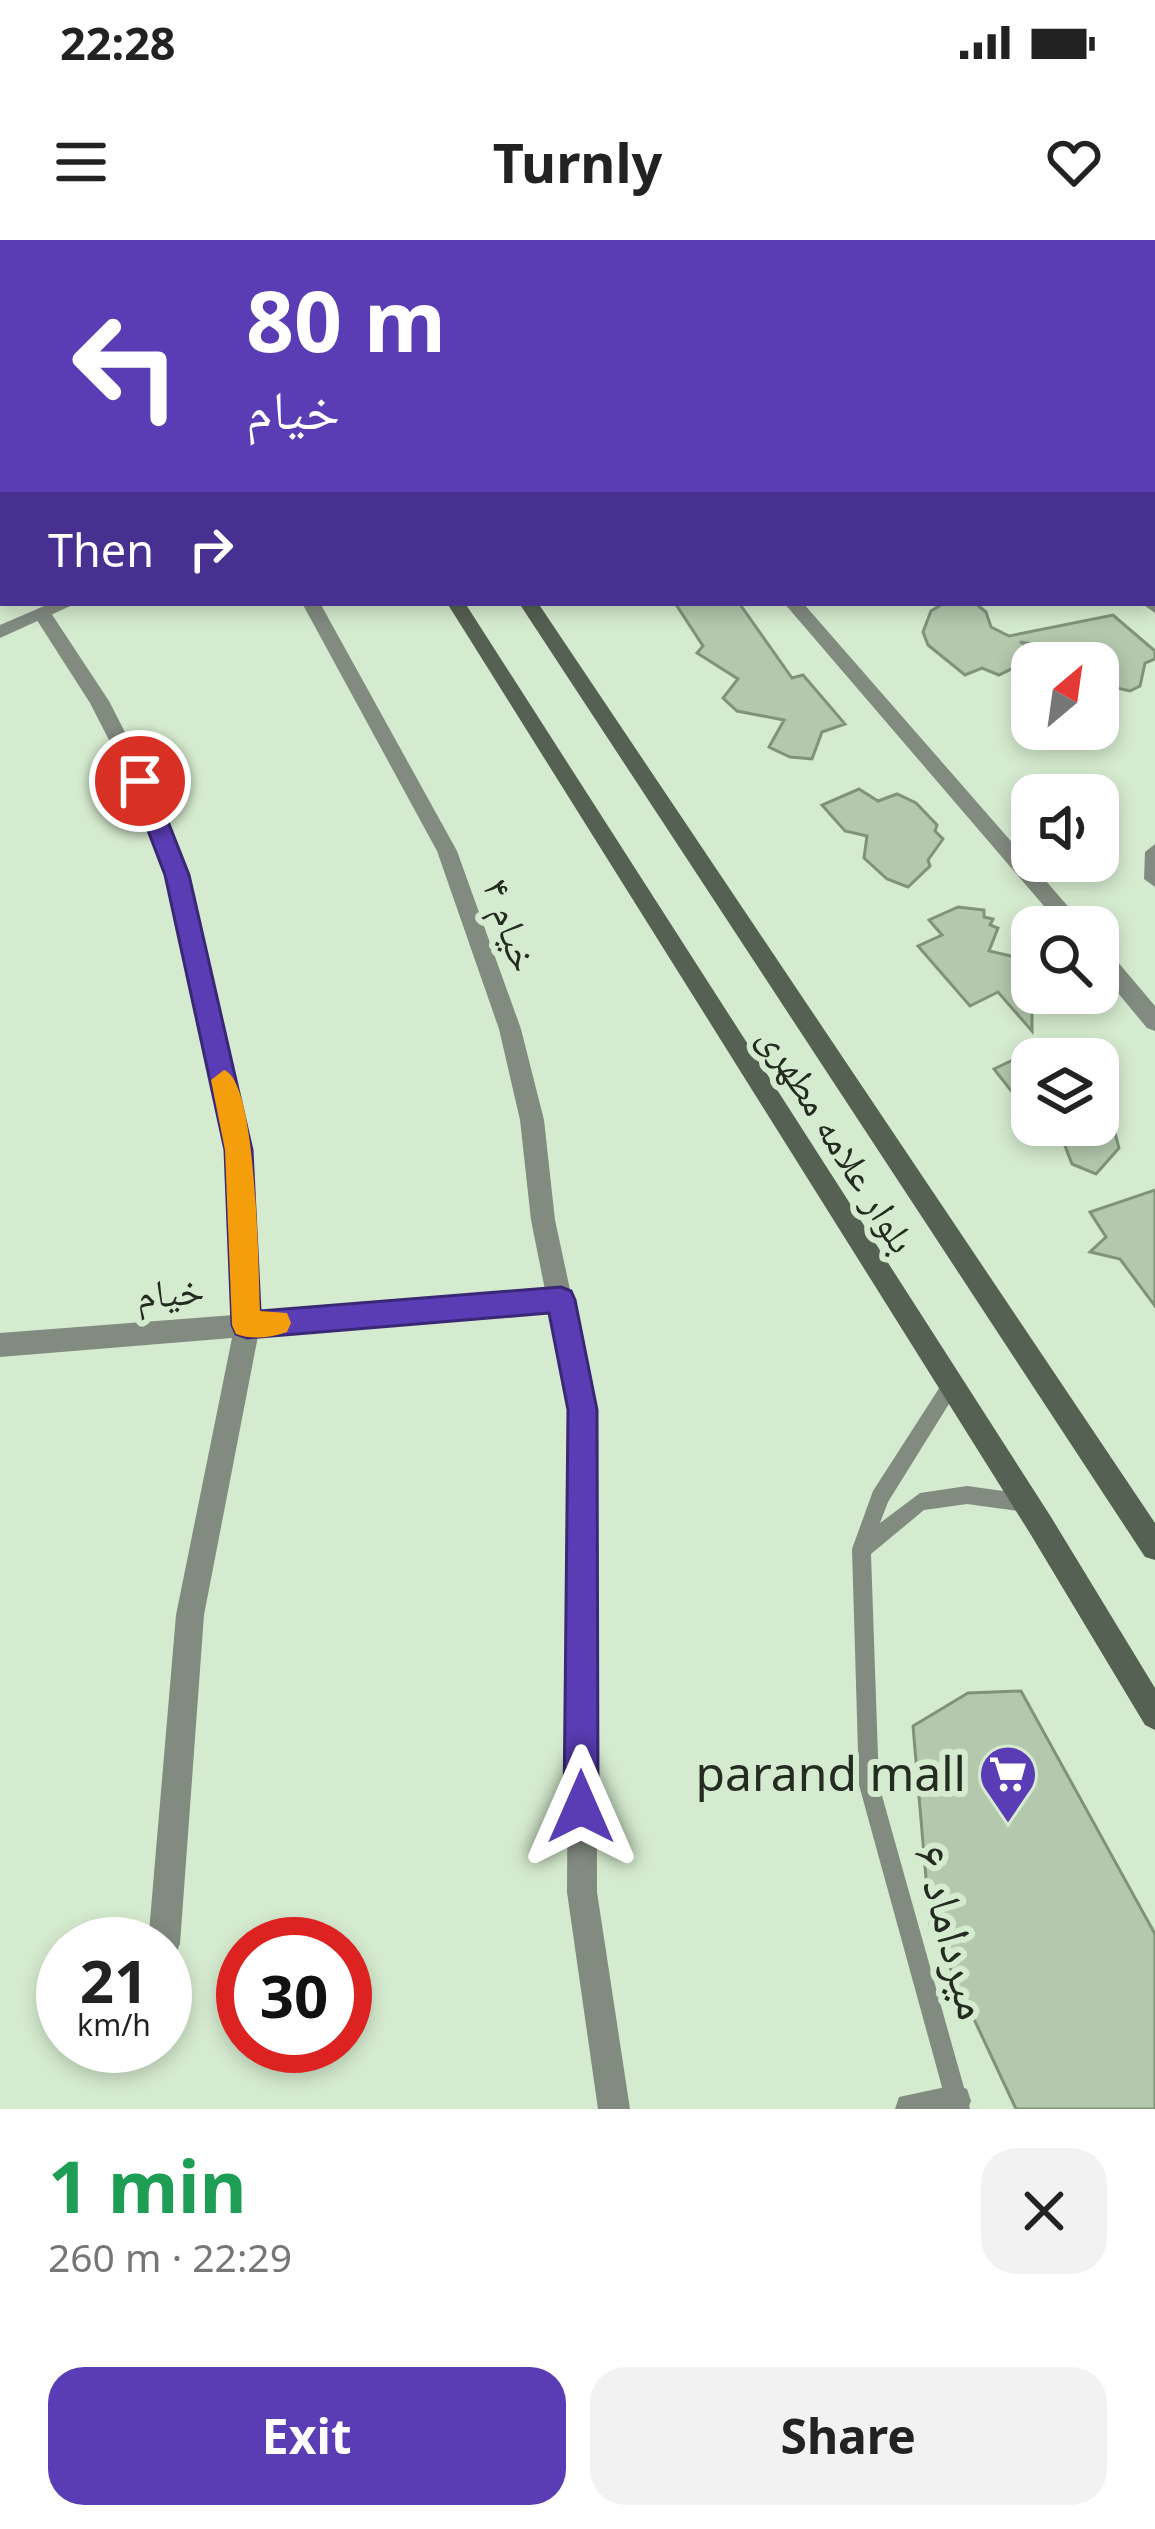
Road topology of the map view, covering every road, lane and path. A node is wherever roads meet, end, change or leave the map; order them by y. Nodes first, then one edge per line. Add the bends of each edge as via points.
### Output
1 (61, 606) edge
2 (313, 606) edge
3 (458, 606) edge
4 (530, 606) edge
5 (796, 606) edge
6 (42, 614) junction
7 (0, 632) edge
8 (1155, 852) edge
9 (1155, 879) edge
10 (1058, 906) edge
11 (1119, 979) edge
12 (1155, 1022) edge
13 (561, 1300) junction
14 (247, 1325) junction
15 (0, 1345) edge
16 (951, 1385) junction
17 (1026, 1503) junction
18 (1155, 1547) edge
19 (862, 1549) junction
20 (1155, 1715) edge
21 (166, 1917) edge
22 (957, 2105) edge
23 (614, 2109) edge
24 (911, 2109) edge

1 - 6 street
2 - 13 street, خیام ۴ via 455,872 516,1052
3 - 16 main road, بلوار علامه مطهری
4 - 18 main road, بلوار علامه مطهری
5 - 10 street
6 - 7 street
6 - 14 street via 100,700 177,875 238,1150
8 - 9 street
11 - 12 street
13 - 14 street, خیام
13 - 23 street, خیام ۴ via 583,1410 582,1892
14 - 15 street, خیام
14 - 21 street via 190,1616
16 - 17 main road, بلوار علامه مطهری
16 - 19 lane via 880,1496
17 - 19 lane via 967,1495 920,1502
17 - 20 main road, بلوار علامه مطهری
19 - 22 lane, میرداماد ۶ via 869,1785
22 - 24 street

